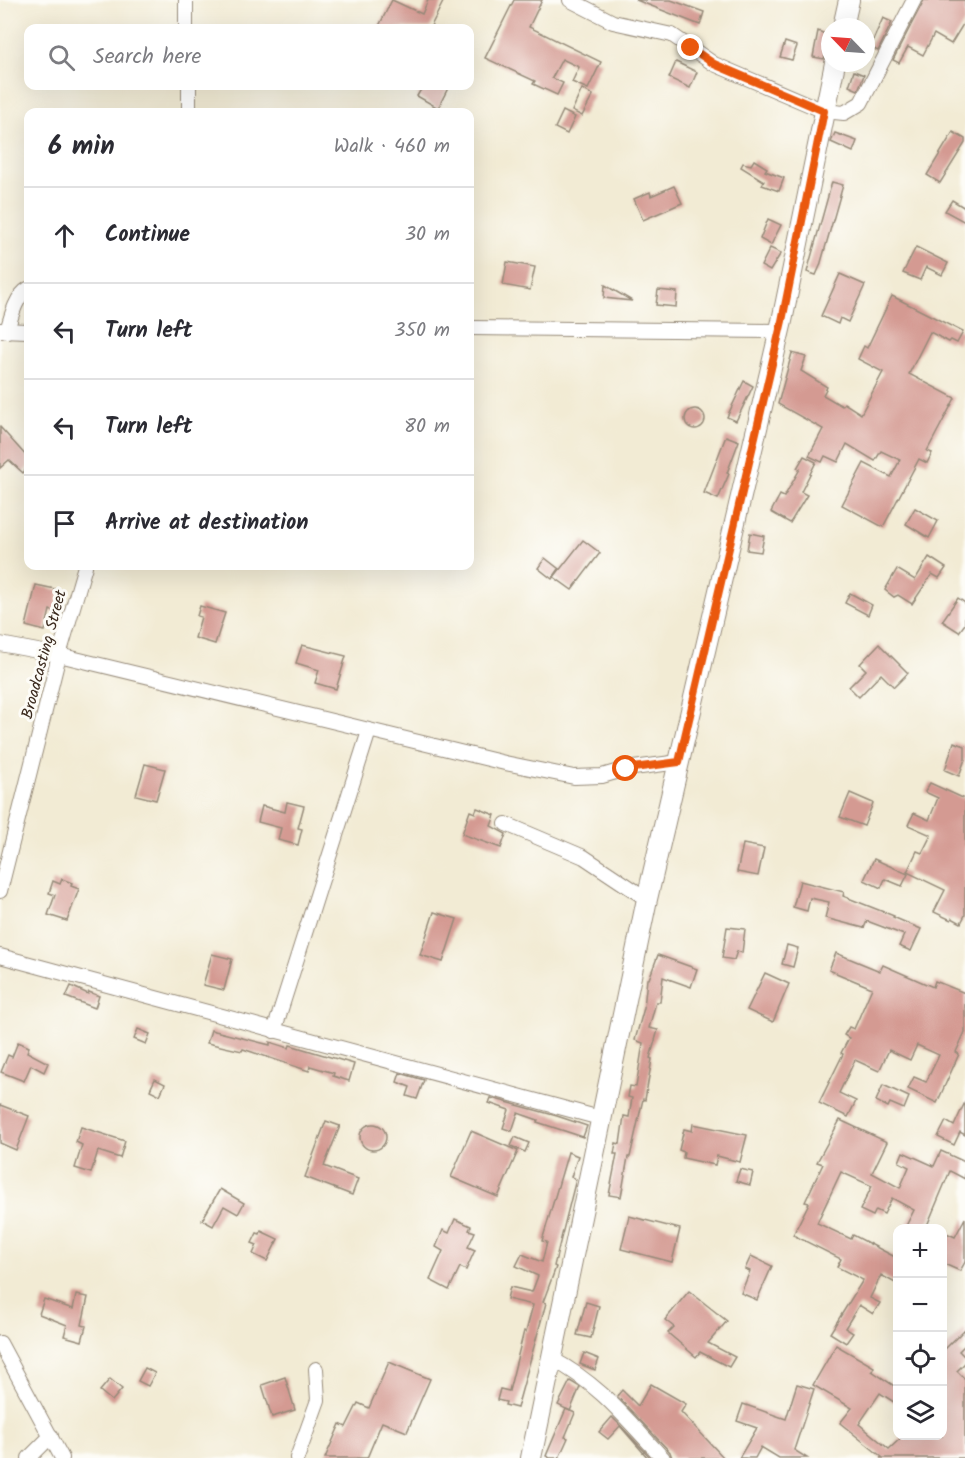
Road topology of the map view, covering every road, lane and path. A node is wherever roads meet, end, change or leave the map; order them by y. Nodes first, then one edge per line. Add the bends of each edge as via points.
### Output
1 (186, 0) edge
2 (570, 0) edge
3 (849, 0) edge
4 (914, 0) edge
5 (845, 18) edge
6 (186, 24) edge
7 (833, 72) edge
8 (189, 90) edge
9 (189, 108) edge
10 (824, 111) junction
11 (24, 291) edge
12 (474, 328) edge
13 (3, 330) edge
14 (24, 331) edge
15 (779, 331) junction
16 (84, 570) edge
17 (0, 644) edge
18 (59, 655) junction
19 (369, 731) junction
20 (679, 762) junction
21 (506, 824) dead end
22 (0, 891) edge
23 (647, 899) junction
24 (0, 956) edge
25 (274, 1031) junction
26 (600, 1118) junction
27 (0, 1343) edge
28 (552, 1359) junction
29 (316, 1369) dead end
30 (51, 1436) junction
31 (29, 1458) edge
32 (62, 1458) edge
33 (297, 1458) edge
34 (531, 1458) edge
35 (663, 1458) edge

1 - 6 street
2 - 10 street via 613,22 672,35 714,64
3 - 5 main road
4 - 10 street via 861,103 844,113
7 - 10 main road
8 - 9 street
10 - 15 main road
11 - 13 street
12 - 15 street
13 - 14 street
15 - 20 main road
16 - 18 street, Broadcasting Street
17 - 18 street
18 - 19 street
18 - 22 street, Broadcasting Street
19 - 20 street via 574,777
19 - 25 street
20 - 23 main road
21 - 23 street via 584,857
23 - 26 main road
24 - 25 street
25 - 26 street
26 - 28 main road
27 - 30 street
28 - 34 main road
28 - 35 street via 601,1391
29 - 33 street via 318,1400
30 - 31 street
30 - 32 street

